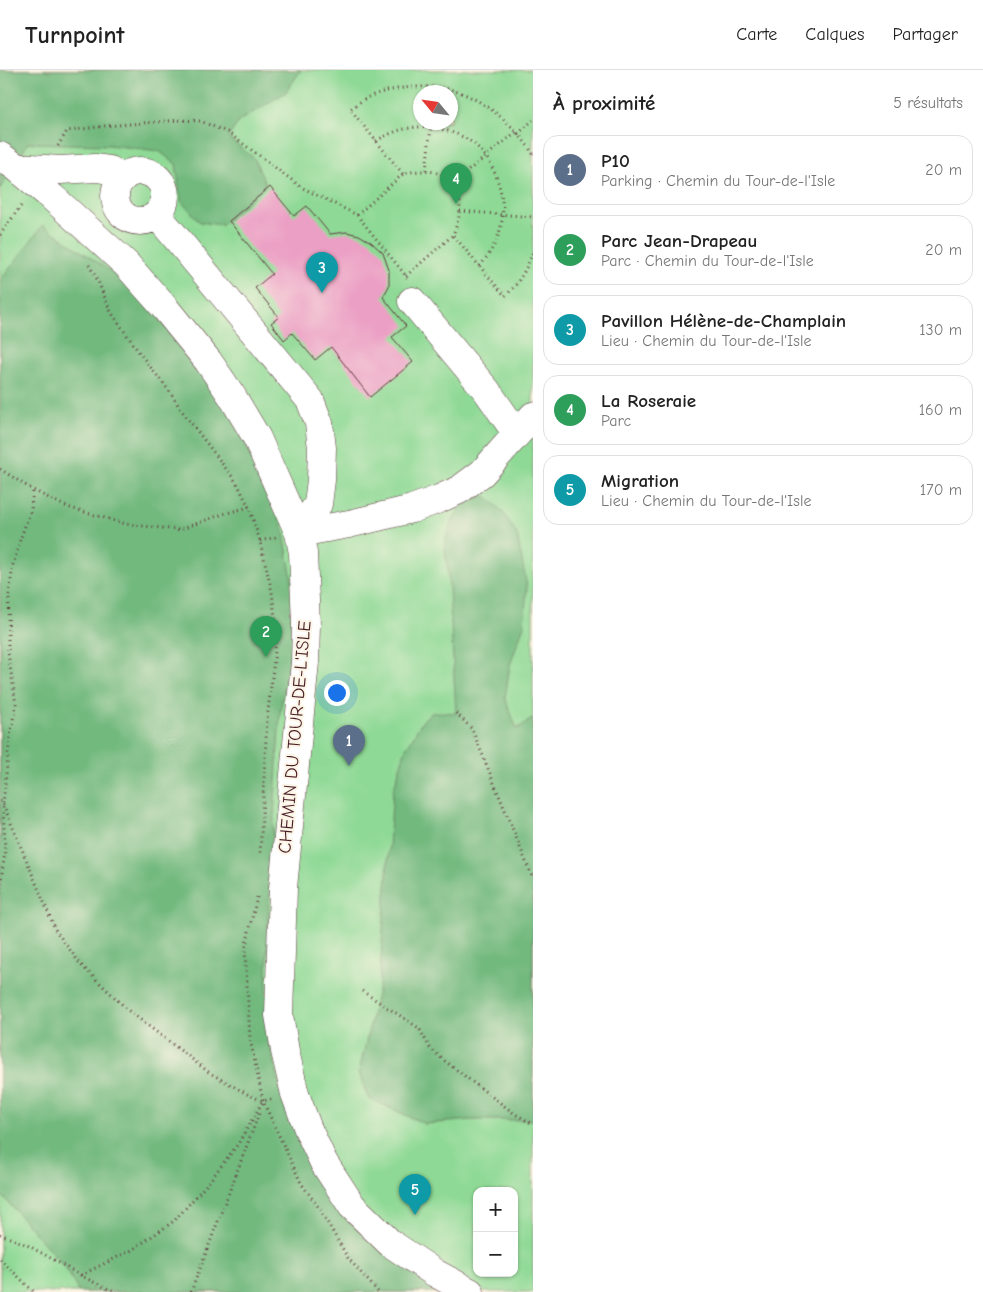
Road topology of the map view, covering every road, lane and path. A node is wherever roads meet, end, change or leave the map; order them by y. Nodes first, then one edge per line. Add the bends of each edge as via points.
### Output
1 (413, 87) edge
2 (458, 92) edge
3 (533, 120) edge
4 (413, 127) edge
5 (431, 130) edge
6 (444, 130) edge
7 (517, 133) junction
8 (376, 141) junction
9 (57, 147) dead end
10 (533, 154) edge
11 (486, 157) junction
12 (8, 162) edge
13 (426, 170) junction
14 (403, 174) junction
15 (122, 178) junction
16 (453, 183) junction
17 (25, 200) dead end
18 (460, 211) junction
19 (503, 214) junction
20 (157, 215) junction
21 (356, 215) junction
22 (533, 217) edge
23 (0, 234) edge
24 (453, 235) junction
25 (533, 252) edge
26 (88, 263) dead end
27 (479, 267) junction
28 (412, 301) dead end
29 (525, 425) edge
30 (0, 469) edge
31 (33, 490) junction
32 (249, 507) junction
33 (292, 534) junction
34 (456, 713) dead end
35 (2, 802) edge
36 (533, 879) edge
37 (0, 888) edge
38 (362, 990) dead end
39 (263, 1101) junction
40 (533, 1124) edge
41 (0, 1234) edge
42 (0, 1259) edge
43 (81, 1275) junction
44 (34, 1292) edge
45 (117, 1292) edge
46 (191, 1292) edge
47 (470, 1292) edge

1 - 8 path via 365,99 350,109
2 - 7 path via 489,108
3 - 7 path
4 - 8 path
5 - 13 path
6 - 11 path via 475,145
7 - 10 path
7 - 11 path
8 - 14 path
9 - 21 path via 67,131 200,121 227,132 301,187
11 - 16 path
11 - 19 path via 499,184
12 - 15 street via 60,170 96,168 110,170
12 - 33 street, CHEMIN DU TOUR-DE-L'ISLE via 52,196 126,264 208,361 257,438
13 - 14 path
13 - 16 path via 440,173
14 - 21 path
15 - 20 street via 115,194 119,210 133,220 141,221
15 - 20 street via 136,170 144,170 159,178 166,193
16 - 18 path via 460,200
17 - 23 path
18 - 19 path
18 - 24 path
19 - 22 path
19 - 27 path via 497,241
20 - 33 street via 310,400 319,423 322,448 318,504
21 - 24 path via 406,276
24 - 27 path
25 - 27 path via 522,277 505,296
26 - 32 path via 111,312 237,483
28 - 29 street via 487,391
29 - 33 street via 482,473 460,490 412,509
30 - 31 path
31 - 32 path via 67,507 126,524 179,530
31 - 35 path via 32,510 13,565 9,594 8,653 16,704
32 - 33 path via 260,541
33 - 47 street, CHEMIN DU TOUR-DE-L'ISLE via 303,552 306,624 283,888 279,1015 287,1060 308,1129 324,1163 352,1206 390,1242 436,1274
34 - 36 path via 472,729
35 - 37 path via 5,852
35 - 39 path via 56,930 81,965 129,1012 210,1073
38 - 40 path via 419,1028 430,1048 446,1062
39 - 43 path via 238,1144 174,1221 132,1250
39 - 46 path
41 - 43 path
42 - 44 path
43 - 45 path

